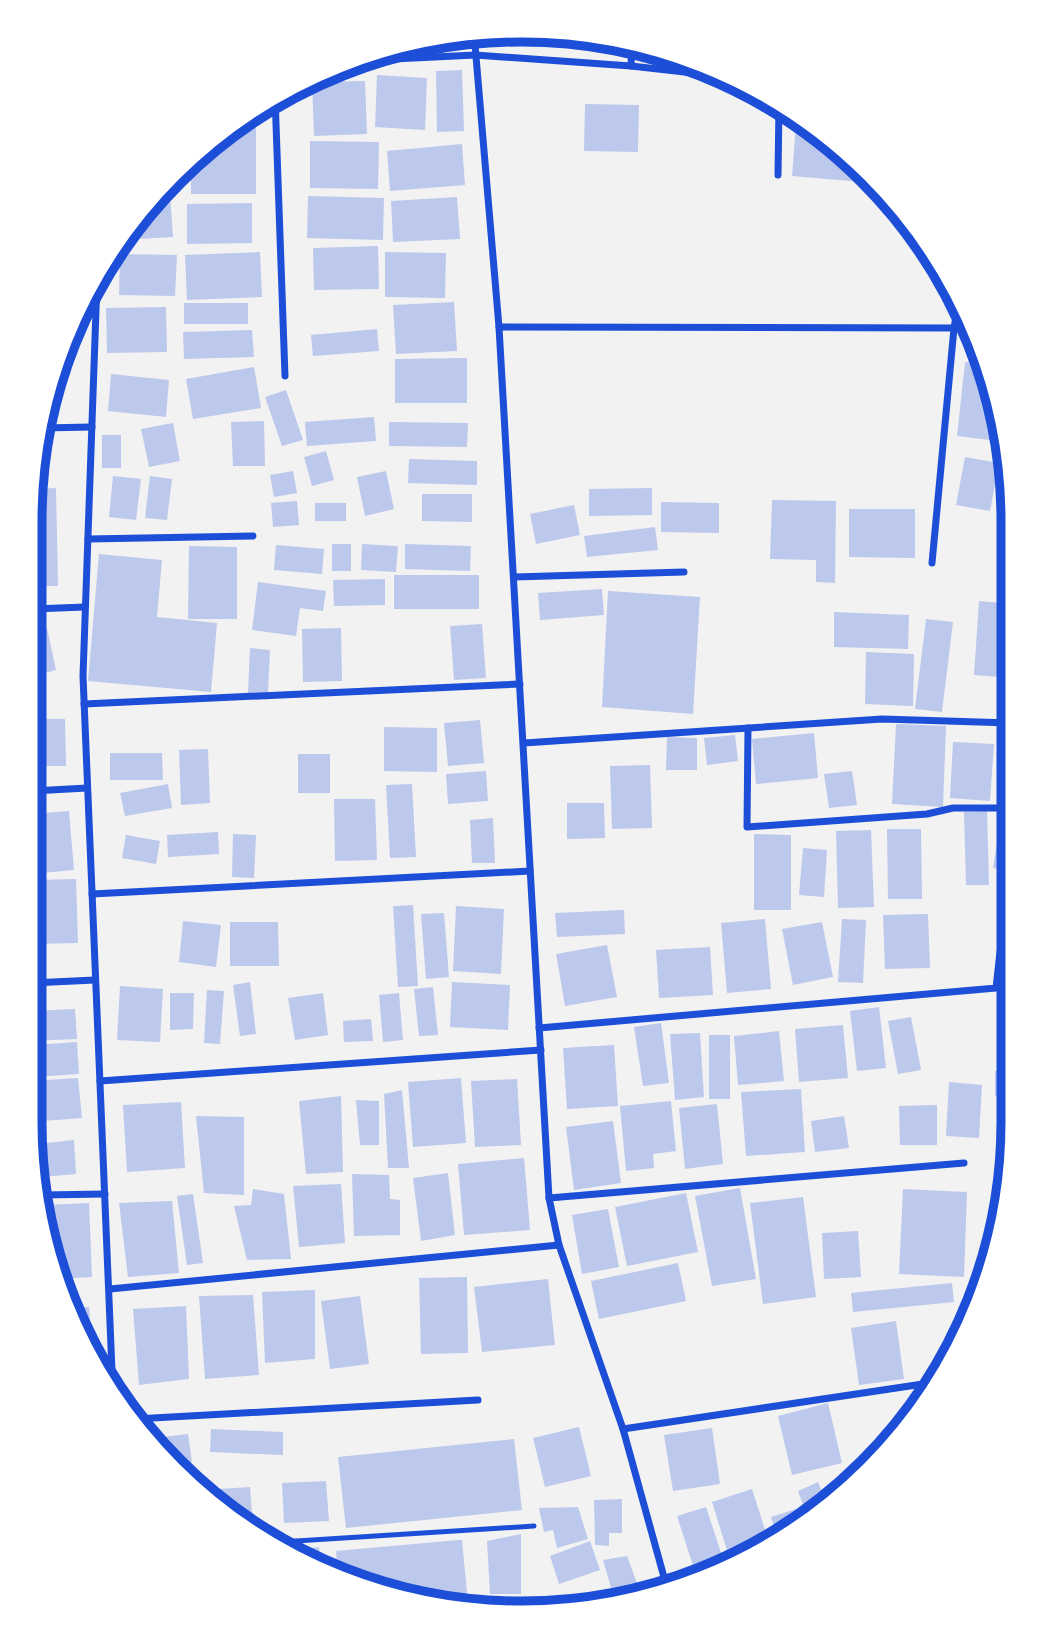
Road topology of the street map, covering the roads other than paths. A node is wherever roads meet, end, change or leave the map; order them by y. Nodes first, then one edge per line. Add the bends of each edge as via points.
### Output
1 (475, 44) edge
2 (475, 55) junction
3 (632, 55) edge
4 (394, 59) edge
5 (631, 66) junction
6 (691, 73) edge
7 (276, 110) edge
8 (779, 117) edge
9 (778, 175) dead end
10 (96, 299) edge
11 (956, 318) edge
12 (499, 327) junction
13 (954, 328) junction
14 (961, 329) edge
15 (285, 376) dead end
16 (92, 427) junction
17 (51, 428) edge
18 (253, 537) dead end
19 (88, 540) junction
20 (932, 563) dead end
21 (684, 572) dead end
22 (514, 577) junction
23 (85, 607) junction
24 (42, 609) edge
25 (520, 684) junction
26 (83, 704) junction
27 (1001, 723) edge
28 (748, 728) junction
29 (524, 744) junction
30 (87, 788) junction
31 (42, 790) edge
32 (1001, 808) edge
33 (530, 872) junction
34 (92, 894) junction
35 (1001, 951) edge
36 (95, 980) junction
37 (42, 982) edge
38 (539, 1028) junction
39 (541, 1050) junction
40 (100, 1081) junction
41 (964, 1163) dead end
42 (104, 1194) junction
43 (48, 1195) edge
44 (549, 1198) junction
45 (559, 1245) junction
46 (110, 1289) junction
47 (112, 1370) edge
48 (923, 1384) dead end
49 (478, 1400) dead end
50 (145, 1418) edge
51 (623, 1429) junction
52 (534, 1526) dead end
53 (290, 1541) edge
54 (665, 1579) edge

1 - 2 street
2 - 4 street
2 - 5 street
2 - 12 street
3 - 5 street
5 - 6 street
7 - 15 street
8 - 9 street
10 - 16 street
11 - 13 street
12 - 13 street
12 - 22 street
13 - 14 street
13 - 20 street
16 - 17 street
16 - 19 street
18 - 19 street
19 - 23 street
21 - 22 street
22 - 25 street
23 - 24 street
23 - 26 street
25 - 26 street
25 - 29 street
26 - 30 street
27 - 28 street via 882,719
28 - 29 street
28 - 32 street via 747,827 927,814 953,808
29 - 33 street
30 - 31 street
30 - 34 street
33 - 34 street
33 - 38 street
34 - 36 street
35 - 38 street via 996,988
36 - 37 street
36 - 40 street
38 - 39 street
39 - 40 street
39 - 44 street
40 - 42 street
41 - 44 street
42 - 43 street
42 - 46 street
44 - 45 street
45 - 46 street
45 - 51 street
46 - 47 street
48 - 51 street
49 - 50 street
51 - 54 street
52 - 53 lane

